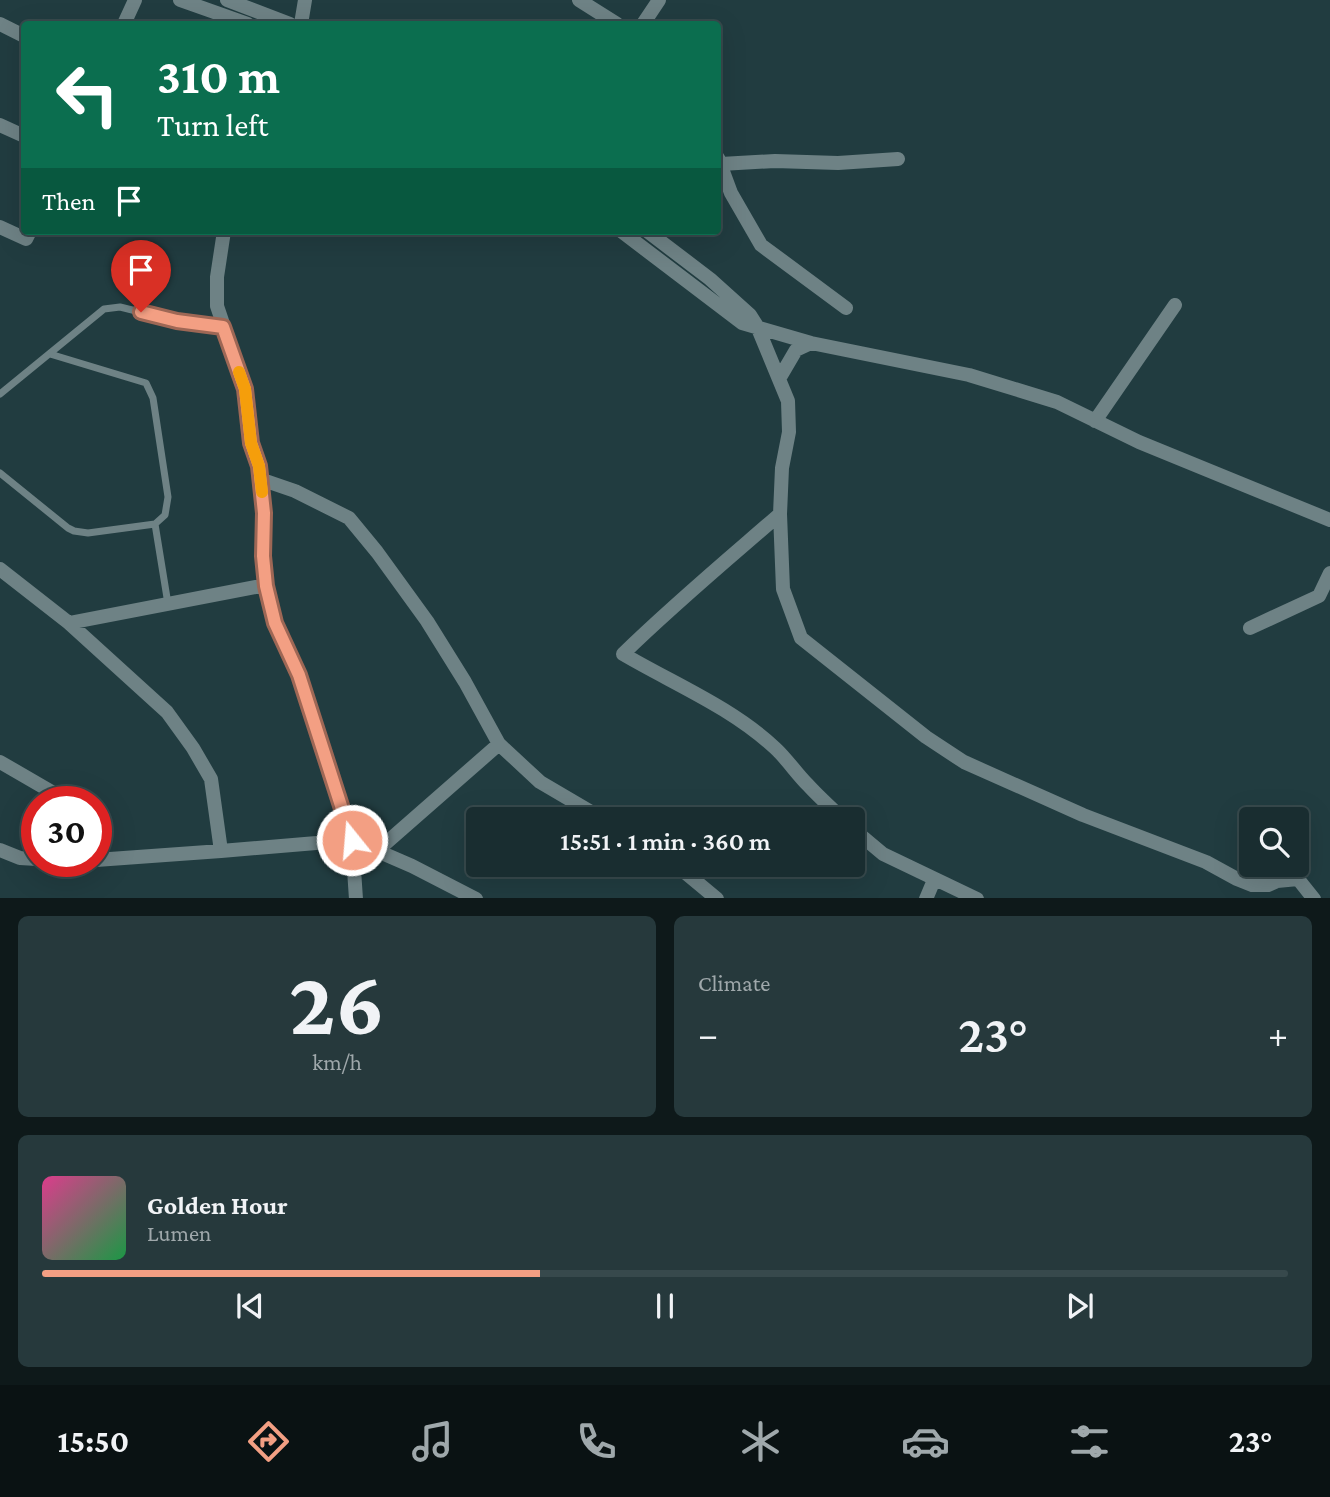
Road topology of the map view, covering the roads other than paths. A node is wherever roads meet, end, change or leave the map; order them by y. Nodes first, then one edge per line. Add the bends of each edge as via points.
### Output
1 (135, 0) edge
2 (180, 0) edge
3 (227, 0) edge
4 (305, 0) edge
5 (579, 0) edge
6 (659, 0) edge
7 (125, 21) edge
8 (240, 21) edge
9 (282, 21) edge
10 (302, 21) edge
11 (612, 21) edge
12 (645, 21) edge
13 (0, 24) edge
14 (21, 34) edge
15 (0, 125) edge
16 (21, 135) edge
17 (898, 159) dead end
18 (721, 161) edge
19 (721, 166) edge
20 (0, 227) edge
21 (28, 235) edge
22 (223, 235) edge
23 (626, 235) edge
24 (652, 235) edge
25 (1175, 305) dead end
26 (846, 309) dead end
27 (757, 326) junction
28 (223, 327) junction
29 (811, 343) junction
30 (50, 354) junction
31 (779, 379) junction
32 (0, 394) edge
33 (1095, 421) junction
34 (0, 473) edge
35 (260, 478) junction
36 (780, 514) junction
37 (1330, 520) edge
38 (156, 524) junction
39 (0, 569) edge
40 (1330, 573) edge
41 (266, 586) junction
42 (168, 604) junction
43 (69, 623) junction
44 (1250, 628) dead end
45 (499, 744) junction
46 (0, 762) edge
47 (41, 786) edge
48 (583, 807) edge
49 (830, 807) edge
50 (865, 839) edge
51 (352, 840) junction
52 (0, 850) edge
53 (377, 850) junction
54 (221, 851) junction
55 (21, 858) edge
56 (112, 859) edge
57 (691, 877) edge
58 (934, 880) junction
59 (356, 898) edge
60 (476, 898) edge
61 (717, 898) edge
62 (926, 898) edge
63 (978, 898) edge
64 (1314, 898) edge

1 - 7 street
2 - 8 street
3 - 9 street
4 - 10 street
5 - 11 street
6 - 12 street
13 - 14 street
15 - 16 street
17 - 18 street
19 - 26 street via 761,245
20 - 21 street via 26,239
22 - 28 street via 217,277
23 - 27 street via 742,323
24 - 27 street via 710,279
25 - 33 street
27 - 29 street
27 - 31 street
28 - 30 lane via 112,307
28 - 35 street via 245,389
29 - 31 street via 796,350
29 - 33 street via 969,375 1057,402
30 - 32 lane
30 - 38 lane via 140,380 150,390 168,497 165,515
31 - 36 street via 788,401 789,432
33 - 37 street
34 - 38 lane via 74,531
35 - 41 street
35 - 45 street via 295,491 354,524 427,621
36 - 49 street via 623,654 735,717 775,748
36 - 64 street via 783,589 801,638 926,737 964,762 1237,879 1252,885 1298,879
38 - 42 lane
39 - 43 street
40 - 44 street via 1319,596
41 - 42 street
41 - 51 street
42 - 43 street
43 - 54 street via 167,712 193,748 211,779
45 - 48 street via 540,782
45 - 53 street
46 - 47 street
50 - 58 street via 883,854
51 - 53 street
51 - 54 street
51 - 59 street
52 - 55 street
53 - 60 street
54 - 56 street
57 - 61 street
58 - 62 street
58 - 63 street

